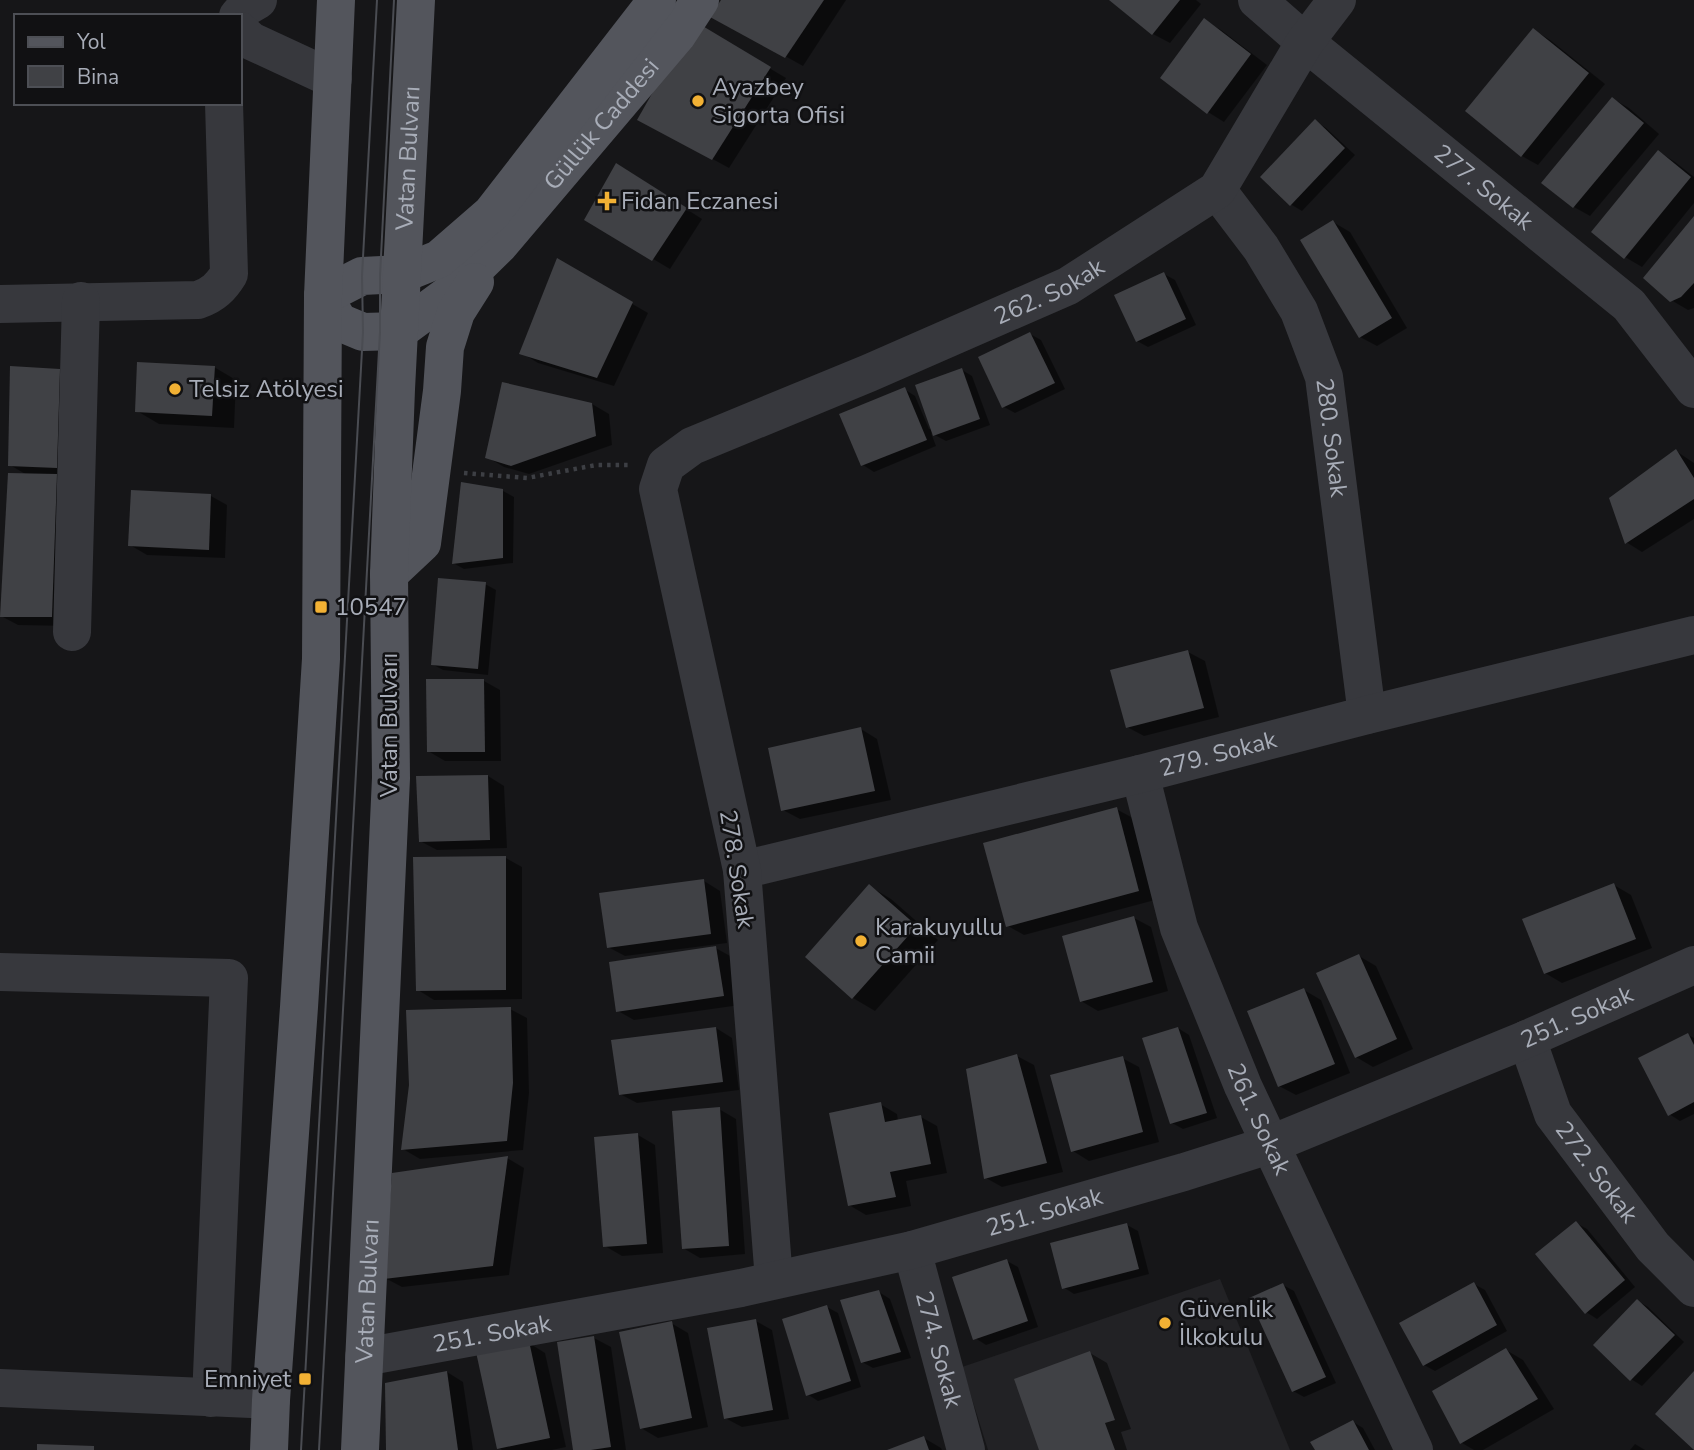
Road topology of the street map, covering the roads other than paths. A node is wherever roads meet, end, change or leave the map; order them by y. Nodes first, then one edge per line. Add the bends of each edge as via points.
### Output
1 (258, 0) edge
2 (336, 0) edge
3 (416, 0) edge
4 (657, 0) edge
5 (699, 0) edge
6 (1257, 0) edge
7 (1337, 0) edge
8 (240, 14) edge
9 (242, 33) edge
10 (1305, 42) junction
11 (333, 79) junction
12 (224, 105) edge
13 (1217, 190) junction
14 (406, 201) junction
15 (495, 229) junction
16 (402, 274) junction
17 (324, 296) junction
18 (81, 302) junction
19 (0, 304) edge
20 (399, 331) junction
21 (1694, 389) edge
22 (666, 465) joint
23 (389, 574) junction
24 (72, 632) dead end
25 (1694, 635) edge
26 (1367, 715) junction
27 (1140, 774) junction
28 (742, 870) junction
29 (1694, 965) edge
30 (0, 972) edge
31 (1527, 1039) junction
32 (1269, 1145) junction
33 (912, 1250) junction
34 (774, 1280) junction
35 (1694, 1288) edge
36 (364, 1357) junction
37 (0, 1388) edge
38 (211, 1398) junction
39 (271, 1400) junction
40 (269, 1450) edge
41 (360, 1450) edge
42 (966, 1450) edge
43 (1414, 1450) edge

1 - 8 street
2 - 11 main road
3 - 14 main road, Vatan Bulvarı
4 - 15 main road, Güllük Caddesi
5 - 15 main road, Güllük Caddesi via 677,35
6 - 10 street, 277. Sokak
7 - 10 street, 262. Sokak
9 - 11 street
10 - 13 street, 262. Sokak
10 - 21 street, 277. Sokak via 1629,305
11 - 17 main road
12 - 18 street via 229,274 222,285 198,300
13 - 22 street, 262. Sokak via 1068,286 692,446
13 - 26 street, 280. Sokak via 1262,248 1299,311 1324,377
14 - 15 main road via 431,229
14 - 16 main road, Vatan Bulvarı
15 - 16 main road
15 - 20 main road via 448,296
15 - 23 main road via 444,347 422,543
16 - 17 main road via 362,276
16 - 20 main road, Vatan Bulvarı
17 - 20 main road via 339,322 363,332
17 - 39 main road via 321,659
18 - 19 street
18 - 24 street
20 - 23 main road, Vatan Bulvarı
22 - 28 street, 278. Sokak via 658,489
23 - 36 main road, Vatan Bulvarı via 391,778
25 - 26 street, 279. Sokak
26 - 27 street, 279. Sokak
27 - 28 street, 279. Sokak
27 - 32 street, 261. Sokak via 1179,928
28 - 34 street, 278. Sokak
29 - 31 street, 251. Sokak
30 - 38 street via 229,978
31 - 32 street, 251. Sokak
31 - 35 street, 272. Sokak via 1553,1114 1653,1247
32 - 33 street, 251. Sokak
32 - 43 street, 261. Sokak
33 - 34 street, 251. Sokak
33 - 42 street, 274. Sokak
34 - 36 street, 251. Sokak
36 - 41 main road, Vatan Bulvarı
37 - 38 street
38 - 39 street
39 - 40 main road

